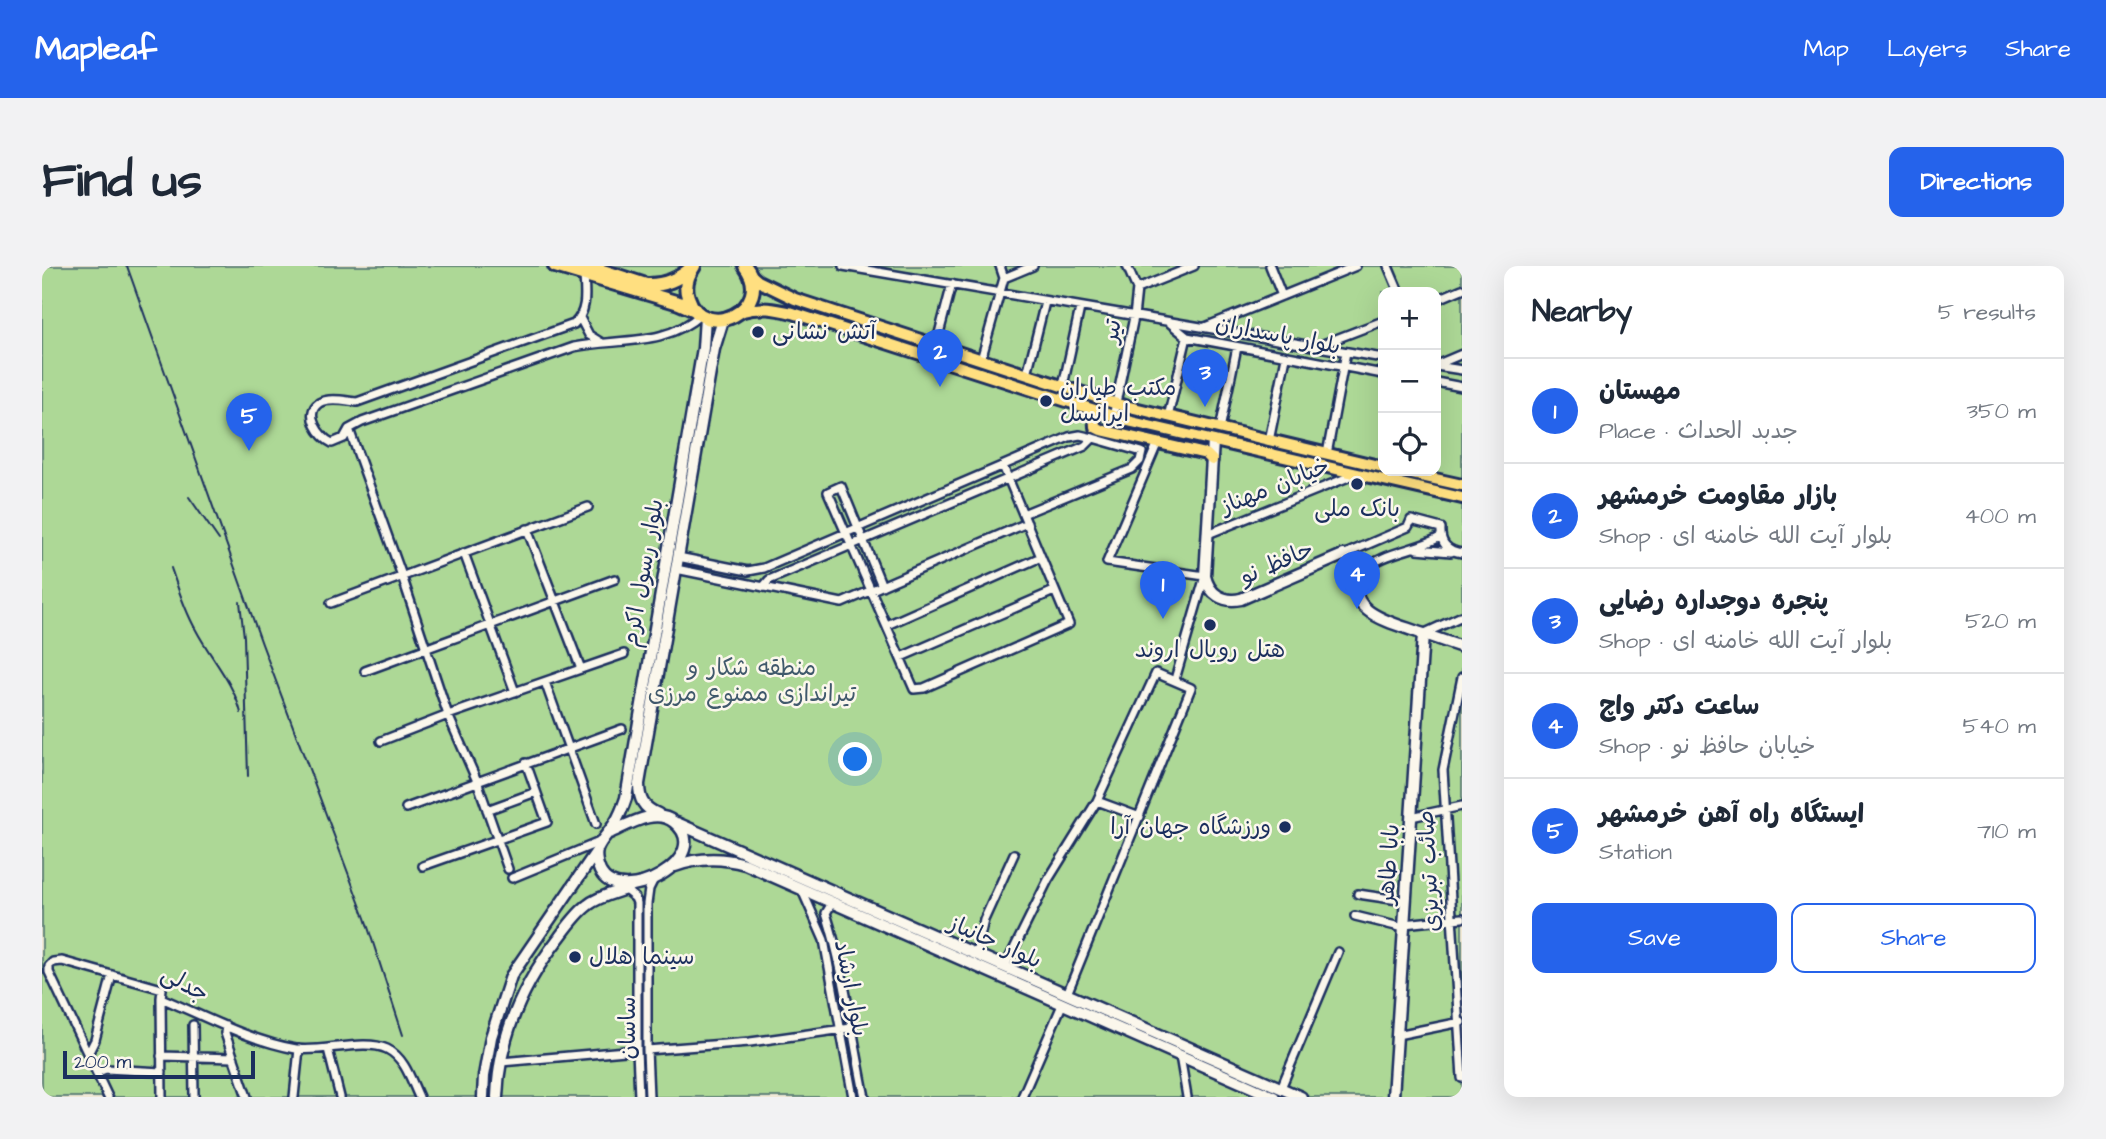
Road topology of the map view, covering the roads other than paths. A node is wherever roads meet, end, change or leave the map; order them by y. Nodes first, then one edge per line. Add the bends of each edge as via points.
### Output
1 (555, 266) edge
2 (849, 266) edge
3 (1000, 266) edge
4 (1033, 266) edge
5 (1127, 266) edge
6 (1194, 266) edge
7 (1270, 266) edge
8 (1356, 266) edge
9 (1388, 266) edge
10 (693, 267) edge
11 (748, 269) edge
12 (586, 271) edge
13 (1004, 278) junction
14 (952, 284) junction
15 (1397, 287) edge
16 (1137, 289) junction
17 (1462, 289) edge
18 (999, 294) junction
19 (1282, 296) junction
20 (1441, 298) edge
21 (1045, 302) junction
22 (1080, 308) junction
23 (743, 311) junction
24 (700, 314) junction
25 (1134, 317) junction
26 (580, 318) junction
27 (723, 320) junction
28 (1169, 323) junction
29 (1378, 323) edge
30 (1205, 327) junction
31 (1187, 337) junction
32 (602, 343) junction
33 (936, 345) junction
34 (1237, 347) junction
35 (1315, 347) junction
36 (1346, 352) junction
37 (1462, 354) edge
38 (1286, 357) junction
39 (1378, 357) edge
40 (981, 360) junction
41 (1441, 363) edge
42 (1441, 366) edge
43 (1343, 367) junction
44 (1462, 370) edge
45 (1378, 373) edge
46 (1027, 374) junction
47 (1441, 383) edge
48 (1063, 386) junction
49 (1462, 387) edge
50 (1117, 404) junction
51 (1094, 411) junction
52 (1113, 417) junction
53 (1168, 417) junction
54 (349, 429) junction
55 (1220, 429) junction
56 (1093, 438) junction
57 (1213, 441) junction
58 (1269, 441) junction
59 (1158, 442) junction
60 (1327, 454) junction
61 (1212, 460) junction
62 (1003, 466) junction
63 (1378, 466) edge
64 (1356, 474) junction
65 (1415, 476) edge
66 (1008, 478) junction
67 (1454, 488) edge
68 (934, 495) junction
69 (1462, 498) edge
70 (589, 507) dead end
71 (939, 508) junction
72 (1025, 519) junction
73 (859, 528) junction
74 (527, 529) junction
75 (1441, 532) junction
76 (846, 533) junction
77 (1208, 534) junction
78 (864, 540) junction
79 (851, 545) junction
80 (1410, 549) junction
81 (1451, 552) junction
82 (464, 553) junction
83 (1462, 553) edge
84 (1343, 555) junction
85 (678, 557) junction
86 (1041, 557) junction
87 (702, 562) junction
88 (764, 568) junction
89 (676, 569) junction
90 (1362, 572) junction
91 (699, 574) junction
92 (402, 576) junction
93 (1205, 576) junction
94 (614, 579) dead end
95 (769, 580) junction
96 (668, 583) junction
97 (882, 586) junction
98 (763, 587) junction
99 (872, 590) junction
100 (1054, 591) junction
101 (555, 601) junction
102 (331, 603) dead end
103 (1462, 616) edge
104 (490, 624) junction
105 (887, 625) junction
106 (1423, 634) junction
107 (426, 647) junction
108 (1462, 647) edge
109 (624, 653) dead end
110 (901, 657) junction
111 (581, 669) junction
112 (365, 671) dead end
113 (1176, 676) dead end
114 (1462, 677) edge
115 (545, 681) junction
116 (515, 692) junction
117 (1459, 706) edge
118 (448, 715) junction
119 (622, 729) dead end
120 (381, 741) dead end
121 (570, 747) junction
122 (526, 763) junction
123 (477, 781) junction
124 (536, 792) junction
125 (1097, 801) junction
126 (1462, 806) edge
127 (406, 808) dead end
128 (487, 810) junction
129 (1445, 810) junction
130 (661, 816) junction
131 (1140, 817) junction
132 (1411, 817) junction
133 (674, 822) junction
134 (596, 824) dead end
135 (606, 837) junction
136 (497, 839) junction
137 (597, 851) junction
138 (1014, 854) dead end
139 (424, 866) dead end
140 (675, 866) junction
141 (508, 869) dead end
142 (655, 876) junction
143 (512, 878) dead end
144 (636, 885) junction
145 (624, 889) junction
146 (802, 890) junction
147 (1358, 894) dead end
148 (1405, 901) junction
149 (832, 902) junction
150 (556, 910) junction
151 (1355, 916) dead end
152 (1462, 918) edge
153 (1451, 919) junction
154 (572, 922) junction
155 (1404, 926) junction
156 (1338, 952) dead end
157 (976, 954) junction
158 (1005, 967) junction
159 (112, 975) junction
160 (161, 998) junction
161 (1065, 1000) junction
162 (1460, 1022) edge
163 (193, 1025) dead end
164 (226, 1026) junction
165 (851, 1028) junction
166 (839, 1031) junction
167 (1396, 1035) junction
168 (299, 1049) junction
169 (328, 1049) junction
170 (636, 1050) junction
171 (647, 1050) junction
172 (89, 1052) junction
173 (161, 1056) junction
174 (1180, 1056) junction
175 (194, 1057) junction
176 (234, 1058) junction
177 (501, 1062) junction
178 (97, 1072) junction
179 (162, 1072) junction
180 (1462, 1078) edge
181 (1281, 1088) junction
182 (1255, 1093) edge
183 (108, 1097) edge
184 (162, 1097) edge
185 (194, 1097) edge
186 (247, 1097) edge
187 (294, 1097) edge
188 (340, 1097) edge
189 (418, 1097) edge
190 (483, 1097) edge
191 (497, 1097) edge
192 (639, 1097) edge
193 (649, 1097) edge
194 (853, 1097) edge
195 (865, 1097) edge
196 (1022, 1097) edge
197 (1187, 1097) edge
198 (1274, 1097) edge
199 (1301, 1097) edge
200 (1393, 1097) edge

1 - 12 highway
2 - 14 street, بلوار پاسداران
3 - 13 street
4 - 13 street
5 - 16 street, تیر
6 - 16 street
7 - 19 street
8 - 19 street
9 - 15 street
10 - 12 highway via 674,280 654,285
10 - 24 highway via 687,294
11 - 23 highway via 753,290
11 - 33 main road via 758,281 795,299
12 - 24 highway
12 - 26 street
13 - 18 street
14 - 18 street, بلوار پاسداران
14 - 33 street
16 - 25 street, تیر
17 - 20 street
18 - 21 street, بلوار پاسداران
18 - 40 street
19 - 30 street
21 - 22 street, بلوار پاسداران
21 - 46 street
22 - 25 street, بلوار پاسداران
22 - 48 street
23 - 27 highway
23 - 51 main road via 770,308 793,313
24 - 27 highway
24 - 32 street via 674,332
24 - 96 main road, بلوار رسول اکرم via 703,348
25 - 28 street, بلوار پاسداران
25 - 50 street, تیر
26 - 32 street via 589,335
26 - 54 street via 564,328 357,402 318,404 313,417 324,440 332,443 344,438
27 - 85 main road, بلوار رسول اکرم
28 - 30 street, بلوار پاسداران
28 - 31 street, بلوار پاسداران
29 - 35 street
30 - 35 street, بلوار پاسداران
31 - 34 street, بلوار پاسداران
31 - 53 street
32 - 54 street via 574,347
33 - 40 main road
34 - 38 street, بلوار پاسداران
34 - 55 street
35 - 36 street, بلوار پاسداران
36 - 39 street, بلوار پاسداران
36 - 43 street
37 - 41 street
38 - 43 street, بلوار پاسداران
38 - 58 street
40 - 46 main road
42 - 44 street
43 - 45 street, بلوار پاسداران
43 - 60 street
46 - 48 main road
47 - 49 street
48 - 50 main road
50 - 52 street, تیر
50 - 53 main road
51 - 52 main road
51 - 59 main road via 1095,427
52 - 57 main road
53 - 55 main road
54 - 92 street
55 - 58 main road
56 - 62 street via 1069,437
56 - 66 street via 1085,446
56 - 72 street via 1142,452 1140,461 1132,470
57 - 61 main road, حافظ نو
57 - 64 main road
58 - 60 main road
59 - 61 main road via 1206,454
59 - 93 street via 1107,562
60 - 63 main road
61 - 77 main road, حافظ نو
62 - 66 street
62 - 68 street
64 - 67 main road
64 - 77 street, خیابان مهناز
65 - 67 main road
66 - 71 street
66 - 72 street
67 - 69 main road
68 - 71 street
68 - 73 street
70 - 74 street
71 - 78 street
72 - 86 street
72 - 97 street
73 - 76 street
73 - 76 street via 841,486 828,492
73 - 78 street
74 - 82 street
74 - 101 street
75 - 80 street
75 - 81 street
75 - 84 street via 1411,520 1408,527
76 - 79 street
76 - 88 street
77 - 93 main road, حافظ نو
78 - 79 street
78 - 97 street
79 - 95 street
79 - 99 street
80 - 81 street
80 - 90 street via 1378,560
81 - 83 street
82 - 92 street
82 - 104 street
84 - 90 main road via 1356,561
84 - 93 main road, حافظ نو via 1234,601 1217,597
85 - 87 street
85 - 89 main road, بلوار رسول اکرم
86 - 100 street
86 - 105 street
87 - 88 street via 748,571
87 - 91 street
88 - 95 street
89 - 91 street
89 - 96 main road, بلوار رسول اکرم
90 - 106 main road via 1356,587 1366,609
91 - 98 street
92 - 102 street
92 - 107 street
93 - 113 street
94 - 101 street
95 - 98 street
96 - 130 main road, بلوار رسول اکرم via 639,783 643,804
96 - 135 main road, بلوار رسول اکرم via 626,798
97 - 99 street
98 - 99 street via 842,603
99 - 105 street
100 - 110 street
100 - 110 street via 1069,624 924,688 914,690
101 - 104 street
101 - 111 street
103 - 106 street
104 - 107 street
104 - 116 street
105 - 110 street
106 - 108 main road
106 - 132 main road, بابا طاهر
107 - 112 street
107 - 118 street
109 - 111 street
111 - 115 street
114 - 117 street, صائب تبریزی
115 - 116 street
115 - 121 street
116 - 118 street
117 - 129 street, صائب تبریزی via 1443,770
118 - 120 street
118 - 123 street
119 - 121 street
121 - 122 street
121 - 134 street
122 - 123 street
122 - 124 street
123 - 127 street
123 - 128 street
124 - 128 street
124 - 136 street via 547,822
125 - 131 street
125 - 131 street via 1156,673 1191,688
125 - 158 street via 1048,880
126 - 129 street
128 - 136 street
129 - 132 street
129 - 153 street, صائب تبریزی
130 - 133 main road
130 - 135 main road
131 - 161 street
132 - 148 main road, بابا طاهر
133 - 140 main road via 685,845
133 - 157 main road, بلوار جانباز
135 - 137 main road
135 - 143 street
136 - 139 street
136 - 141 street
137 - 144 main road via 599,869 610,882
137 - 150 main road
138 - 157 street via 984,920
140 - 142 main road
140 - 146 main road, بلوار جانباز via 698,859 731,860
142 - 144 main road
142 - 171 street, ساسان via 647,904
144 - 145 main road
145 - 154 main road via 590,902
145 - 170 street, ساسان via 637,903
146 - 149 main road, بلوار جانباز
146 - 166 street, بلوار ارشاد via 824,940
147 - 148 street
148 - 155 main road, بابا طاهر
149 - 161 main road, بلوار جانباز
149 - 165 street, بلوار ارشاد via 826,913 843,972
150 - 154 main road
150 - 190 main road via 511,976 498,1008
151 - 155 street
152 - 153 street
153 - 155 street
153 - 162 street, صائب تبریزی
154 - 177 main road via 525,987
155 - 167 main road, بابا طاهر
156 - 181 street
157 - 158 main road, بلوار جانباز
158 - 161 main road, بلوار جانباز
159 - 160 street, جدلی via 162,989
159 - 172 street
159 - 172 street, جدلی via 62,961 49,966
160 - 164 street, جدلی
160 - 173 street
161 - 174 main road, بلوار جانباز
161 - 181 main road, بلوار جانباز
161 - 196 street
162 - 167 street
162 - 180 street, صائب تبریزی
163 - 175 street
164 - 168 street, جدلی
164 - 176 street
165 - 166 street
165 - 195 street, بلوار ارشاد
166 - 171 street
166 - 194 street, بلوار ارشاد
167 - 200 main road, بابا طاهر
168 - 169 street, جدلی
168 - 187 street
169 - 188 street
169 - 189 street, جدلی via 384,1047 398,1056
170 - 177 street
170 - 192 street, ساسان
171 - 193 street, ساسان
172 - 178 street, جدلی
173 - 175 street
173 - 179 street
174 - 182 main road, بلوار جانباز
174 - 197 street
175 - 176 street
175 - 185 street
176 - 186 street
177 - 191 main road
178 - 179 street
178 - 183 street, جدلی
179 - 184 street
181 - 199 main road, بلوار جانباز
182 - 198 main road, بلوار جانباز

